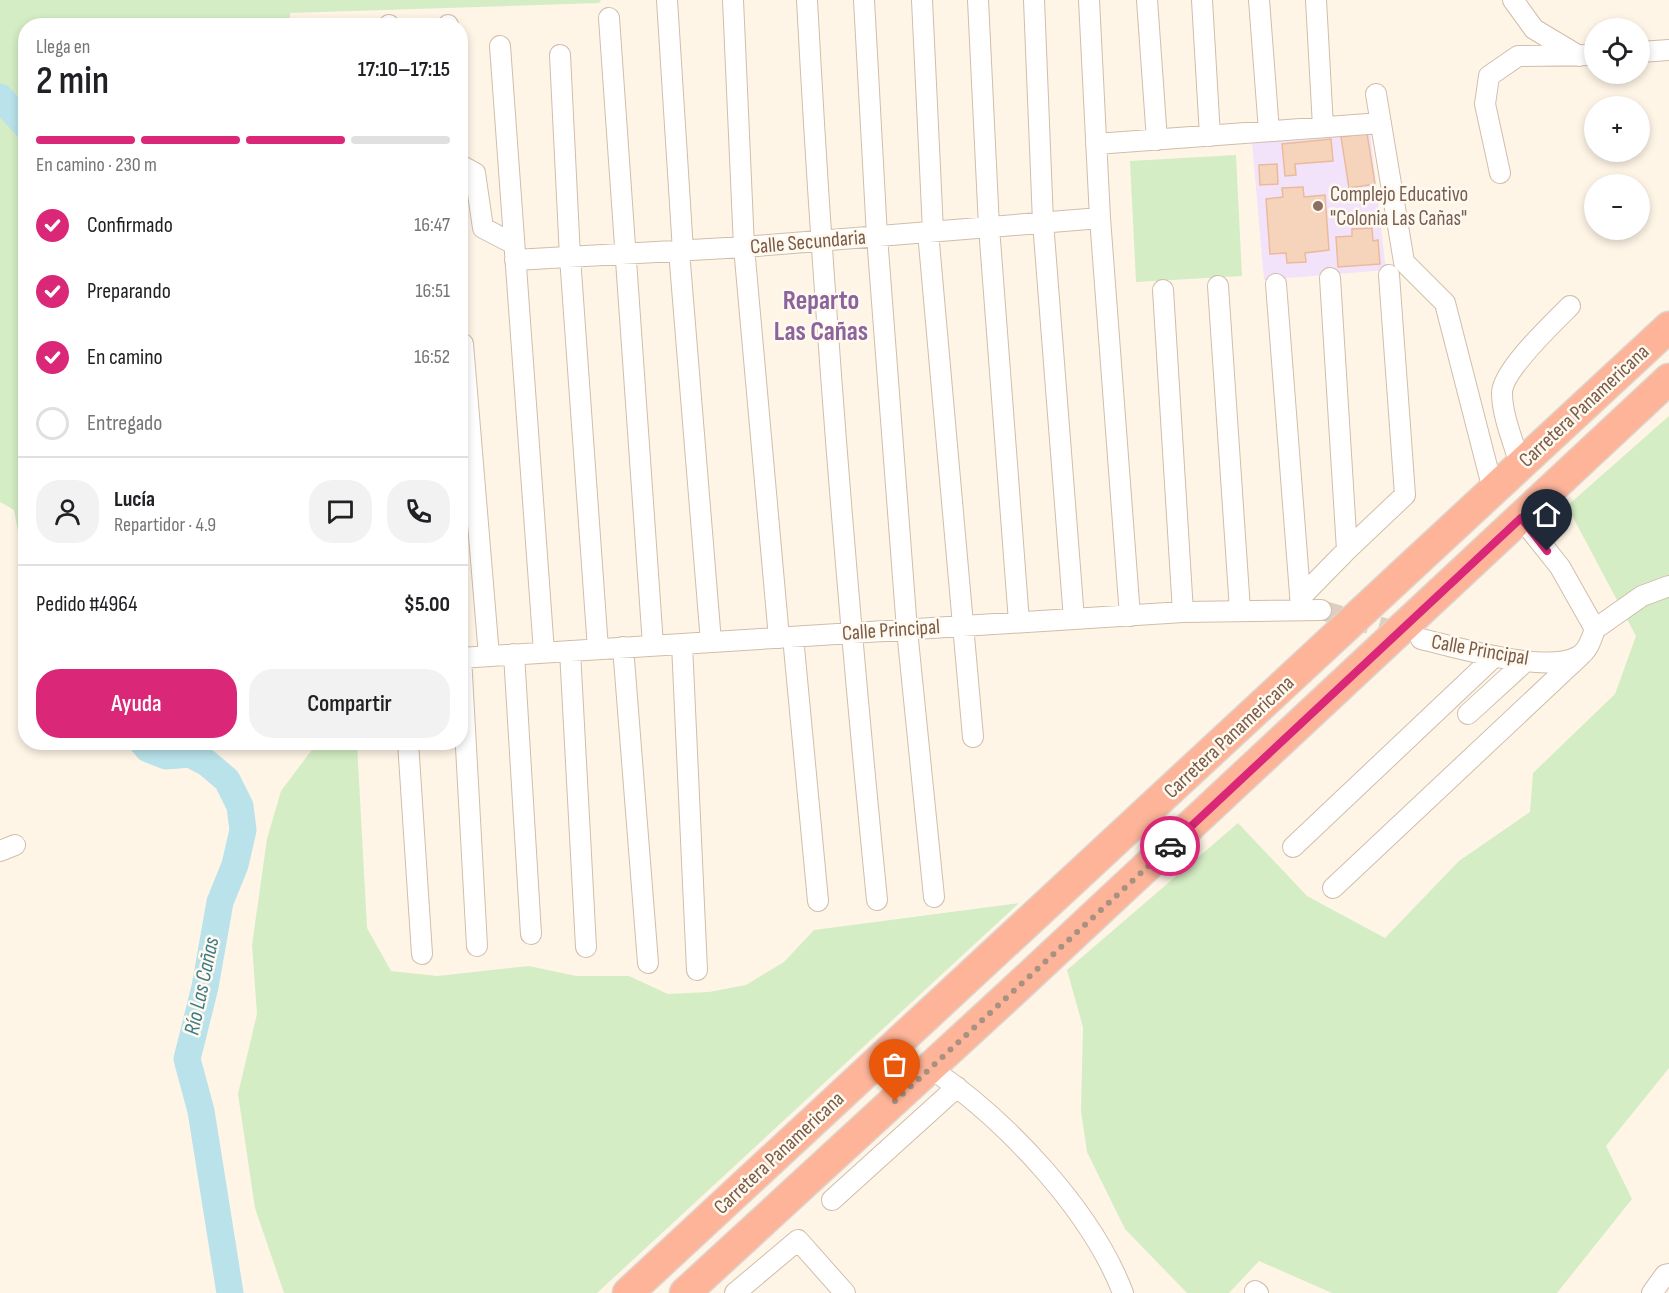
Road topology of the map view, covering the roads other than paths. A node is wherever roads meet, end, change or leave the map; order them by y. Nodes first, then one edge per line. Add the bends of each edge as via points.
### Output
1 (667, 0) edge
2 (733, 0) edge
3 (807, 0) edge
4 (864, 0) edge
5 (922, 0) edge
6 (978, 0) edge
7 (1034, 0) edge
8 (1089, 0) edge
9 (1147, 0) edge
10 (1202, 0) edge
11 (1259, 0) edge
12 (1316, 0) edge
13 (1513, 0) edge
14 (609, 18) dead end
15 (500, 46) dead end
16 (1669, 50) edge
17 (1650, 51) edge
18 (1584, 54) edge
19 (560, 55) dead end
20 (1584, 55) edge
21 (1376, 94) dead end
22 (1381, 123) junction
23 (1323, 127) junction
24 (1269, 131) junction
25 (1210, 136) junction
26 (1157, 140) junction
27 (1096, 144) junction
28 (468, 170) edge
29 (1500, 173) dead end
30 (1100, 218) junction
31 (1043, 222) junction
32 (989, 227) junction
33 (931, 231) junction
34 (877, 236) junction
35 (820, 240) junction
36 (744, 247) junction
37 (681, 251) junction
38 (514, 252) junction
39 (624, 254) junction
40 (570, 257) junction
41 (1389, 275) dead end
42 (1330, 278) dead end
43 (1276, 284) dead end
44 (1218, 286) dead end
45 (1163, 290) dead end
46 (1570, 306) dead end
47 (1669, 327) edge
48 (1669, 379) edge
49 (468, 404) edge
50 (1520, 465) junction
51 (1493, 490) junction
52 (1521, 518) junction
53 (1347, 550) junction
54 (1669, 586) edge
55 (1384, 593) junction
56 (1300, 604) junction
57 (1240, 610) junction
58 (1321, 610) tunnel mouth
59 (1183, 612) junction
60 (1130, 616) junction
61 (1074, 619) junction
62 (1019, 622) junction
63 (961, 626) junction
64 (1416, 629) junction
65 (1594, 629) junction
66 (907, 630) junction
67 (851, 633) junction
68 (786, 637) junction
69 (711, 642) junction
70 (682, 644) junction
71 (653, 645) junction
72 (623, 647) junction
73 (598, 649) junction
74 (570, 651) junction
75 (544, 652) junction
76 (514, 654) junction
77 (489, 656) junction
78 (1495, 656) junction
79 (1580, 656) junction
80 (468, 658) edge
81 (1526, 661) junction
82 (1468, 714) dead end
83 (973, 737) dead end
84 (409, 750) edge
85 (466, 750) edge
86 (1293, 848) dead end
87 (1333, 888) dead end
88 (934, 897) dead end
89 (878, 900) dead end
90 (818, 901) dead end
91 (531, 934) dead end
92 (477, 946) dead end
93 (586, 947) dead end
94 (422, 954) dead end
95 (648, 963) dead end
96 (981, 966) junction
97 (697, 969) dead end
98 (1009, 995) junction
99 (930, 1068) junction
100 (957, 1087) junction
101 (832, 1200) dead end
102 (1667, 1274) edge
103 (837, 1290) edge
104 (628, 1293) edge
105 (685, 1293) edge
106 (735, 1293) edge
107 (1123, 1293) edge
108 (1652, 1293) edge

1 - 37 street
2 - 36 street
3 - 35 street
4 - 34 street
5 - 33 street
6 - 32 street
7 - 31 street
8 - 27 street
9 - 26 street
10 - 25 street
11 - 24 street
12 - 23 street
13 - 18 street via 1533,29
14 - 39 street
15 - 38 street
16 - 17 street
19 - 40 street
20 - 29 street via 1518,56 1490,76 1485,104
21 - 22 street
22 - 23 street
22 - 51 street via 1404,262 1445,303
23 - 24 street
24 - 25 street
25 - 26 street
26 - 27 street
27 - 30 street
28 - 38 street via 475,174 483,228
30 - 31 street, Calle Secundaria
30 - 60 street
31 - 32 street, Calle Secundaria
31 - 61 street
32 - 33 street, Calle Secundaria
32 - 62 street
33 - 34 street, Calle Secundaria
33 - 63 street
34 - 35 street, Calle Secundaria
34 - 66 street
35 - 36 street, Calle Secundaria
35 - 67 street
36 - 37 street, Calle Secundaria
36 - 68 street
37 - 39 street, Calle Secundaria
37 - 69 street
38 - 40 street, Calle Secundaria
38 - 75 street
39 - 40 street, Calle Secundaria
39 - 71 street
40 - 73 street
41 - 53 street via 1405,495
42 - 53 street
43 - 56 street
44 - 57 street
45 - 59 street
46 - 50 street via 1531,346 1501,391
47 - 50 highway, Carretera Panamericana
48 - 52 highway, Carretera Panamericana
49 - 77 street
50 - 51 highway, Carretera Panamericana
51 - 55 highway, Carretera Panamericana
52 - 64 highway, Carretera Panamericana
52 - 65 street via 1560,567
53 - 56 street
54 - 65 street via 1642,596
55 - 64 highway
55 - 96 highway, Carretera Panamericana
56 - 57 street, Calle Principal
56 - 58 street, Calle Principal
57 - 59 street, Calle Principal
59 - 60 street, Calle Principal
60 - 61 street, Calle Principal
61 - 62 street, Calle Principal
62 - 63 street, Calle Principal
63 - 66 street, Calle Principal
63 - 83 street
64 - 78 street, Calle Principal
64 - 98 highway, Carretera Panamericana
65 - 79 street via 1592,641
66 - 67 street, Calle Principal
66 - 88 street
67 - 68 street, Calle Principal
67 - 89 street
68 - 69 street, Calle Principal
68 - 90 street
69 - 70 street, Calle Principal
70 - 71 street, Calle Principal
70 - 97 street
71 - 72 street, Calle Principal
72 - 73 street, Calle Principal
72 - 95 street
73 - 74 street, Calle Principal
74 - 75 street, Calle Principal
74 - 93 street
75 - 76 street, Calle Principal
76 - 77 street, Calle Principal
76 - 91 street
77 - 80 street, Calle Principal
78 - 81 street, Calle Principal
78 - 86 street
79 - 81 street, Calle Principal
79 - 87 street
81 - 82 street
84 - 94 street
85 - 92 street
96 - 98 highway
96 - 104 highway, Carretera Panamericana
98 - 99 highway, Carretera Panamericana
99 - 100 street
99 - 105 highway, Carretera Panamericana
100 - 101 street
100 - 107 street via 1052,1179 1094,1239
102 - 108 street
103 - 106 street via 798,1240

